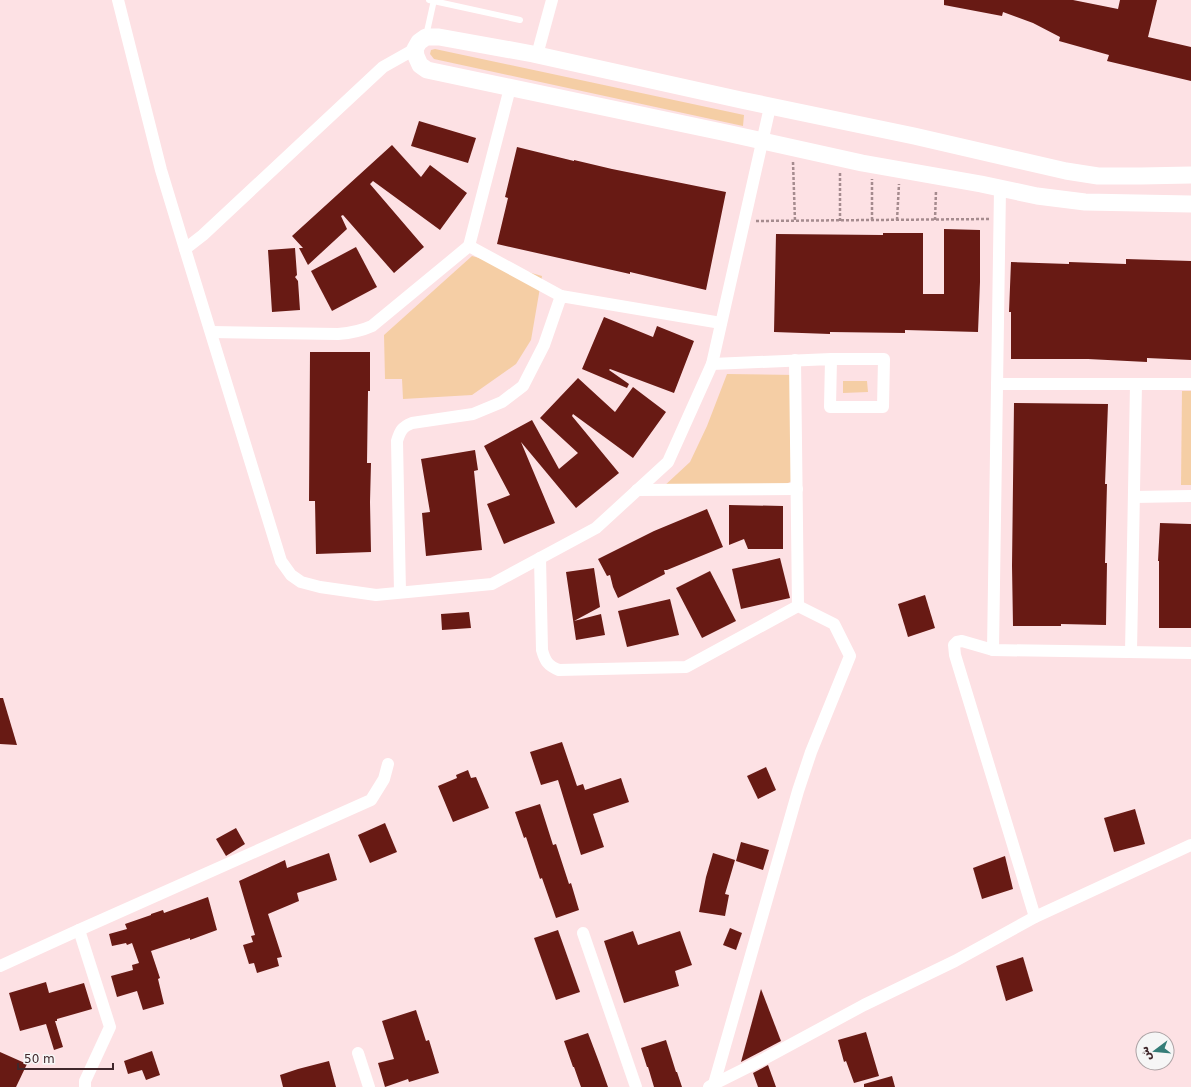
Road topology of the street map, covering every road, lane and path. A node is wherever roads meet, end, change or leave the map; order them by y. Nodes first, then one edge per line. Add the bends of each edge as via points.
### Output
1 (118, 0) edge
2 (432, 0) edge
3 (552, 0) edge
4 (520, 20) dead end
5 (421, 43) junction
6 (537, 55) junction
7 (510, 88) junction
8 (770, 106) junction
9 (762, 141) junction
10 (793, 162) dead end
11 (840, 172) dead end
12 (1191, 175) edge
13 (872, 178) dead end
14 (899, 184) dead end
15 (1000, 189) junction
16 (936, 191) dead end
17 (1191, 204) edge
18 (999, 219) junction
19 (872, 220) junction
20 (897, 220) junction
21 (935, 220) junction
22 (795, 221) junction
23 (840, 221) junction
24 (744, 222) junction
25 (469, 246) junction
26 (185, 249) junction
27 (561, 296) junction
28 (721, 323) junction
29 (211, 332) junction
30 (831, 359) junction
31 (795, 360) junction
32 (712, 364) junction
33 (997, 384) junction
34 (1136, 384) junction
35 (1191, 384) edge
36 (796, 489) junction
37 (638, 490) junction
38 (1134, 496) junction
39 (1191, 496) edge
40 (540, 558) junction
41 (400, 592) junction
42 (798, 606) junction
43 (993, 650) junction
44 (1131, 652) junction
45 (1191, 653) edge
46 (388, 764) dead end
47 (1191, 845) edge
48 (1035, 917) junction
49 (78, 930) junction
50 (583, 933) dead end
51 (0, 966) edge
52 (358, 1053) dead end
53 (712, 1086) edge
54 (85, 1087) edge
55 (369, 1087) edge
56 (636, 1087) edge

1 - 26 street via 161,170
2 - 4 lane
2 - 5 lane
3 - 6 street
5 - 6 street via 438,37
5 - 7 street via 416,56 426,70
5 - 26 street via 383,67
6 - 8 street
7 - 9 street
7 - 25 street
8 - 9 street
8 - 12 street via 1066,171 1098,176
9 - 15 street
9 - 24 street
10 - 22 path
11 - 23 path
13 - 19 path
14 - 20 path
15 - 17 street via 1085,202
15 - 18 street
16 - 21 path
18 - 21 path
18 - 33 street
19 - 20 path
19 - 23 path
20 - 21 path
22 - 23 path
22 - 24 path
24 - 28 street
25 - 27 street
25 - 29 street via 372,326 361,330 338,334
26 - 29 street
27 - 28 street
27 - 41 street via 544,344 523,386 502,402 473,414 412,423 400,431 397,441
28 - 32 street
29 - 41 street via 282,562 291,575 301,582 327,588 376,595
30 - 30 street via 884,359 883,407 830,407
30 - 31 street
31 - 32 street
31 - 36 street
32 - 37 street via 668,462
33 - 34 street
33 - 43 street
34 - 35 street
34 - 38 street
36 - 37 street
36 - 42 street
37 - 40 street via 596,528
38 - 39 street
38 - 44 street
40 - 41 street via 492,584
40 - 42 street via 542,650 545,660 559,670 686,667
42 - 53 street via 834,624 850,656 798,791
43 - 44 street
43 - 48 street via 962,641 954,645
44 - 45 street
46 - 49 street via 384,778 371,800
47 - 48 street
48 - 53 street
49 - 51 street
49 - 54 street via 110,1027 85,1081
50 - 56 street
52 - 55 street

